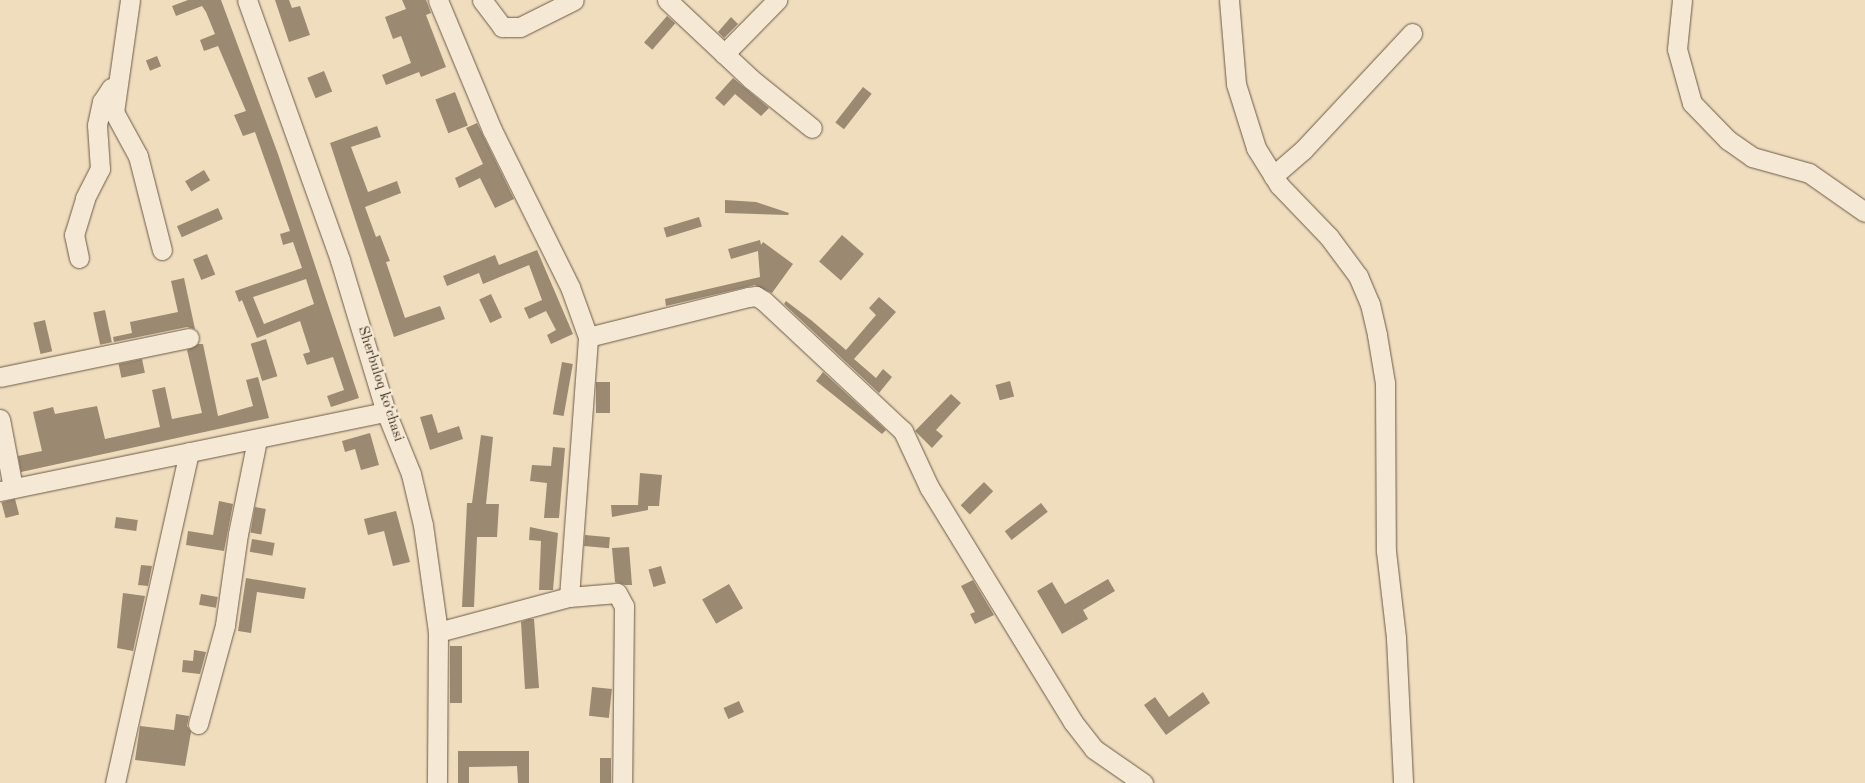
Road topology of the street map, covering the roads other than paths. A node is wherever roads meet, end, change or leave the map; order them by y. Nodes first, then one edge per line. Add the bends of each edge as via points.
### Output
1 (130, 0) edge
2 (247, 0) edge
3 (438, 0) edge
4 (482, 0) edge
5 (574, 0) edge
6 (667, 0) edge
7 (776, 0) edge
8 (1229, 0) edge
9 (1682, 0) edge
10 (1412, 33) dead end
11 (724, 54) junction
12 (117, 81) junction
13 (812, 128) dead end
14 (1273, 176) junction
15 (1865, 212) edge
16 (162, 250) dead end
17 (79, 258) dead end
18 (588, 337) junction
19 (189, 338) dead end
20 (0, 377) edge
21 (386, 412) junction
22 (0, 419) edge
23 (257, 440) junction
24 (189, 452) junction
25 (7, 490) edge
26 (569, 597) junction
27 (438, 632) junction
28 (198, 724) dead end
29 (115, 783) edge
30 (437, 783) edge
31 (622, 783) edge
32 (1143, 783) edge
33 (1403, 783) edge

1 - 12 street
2 - 21 street, Sherbuloq koʻchasi via 340,260
3 - 18 street via 480,104 570,287
4 - 5 street via 502,28 520,27
6 - 11 street
7 - 11 street
8 - 14 street via 1242,109 1256,148
9 - 15 street via 1677,49 1692,103 1728,140 1752,157 1809,173
10 - 14 street via 1303,150
11 - 13 street
12 - 16 street via 114,112 138,156
12 - 17 street via 102,102 98,125 100,169 74,235
14 - 33 street via 1329,237 1358,276 1378,335 1385,383 1386,551 1396,638
18 - 26 street
18 - 32 street via 748,296 764,301 903,431 929,487 1073,722 1094,749
19 - 20 street
21 - 23 street
21 - 27 street, Sherbuloq koʻchasi via 410,474 423,525
22 - 25 street
23 - 24 street
23 - 28 street via 238,534 225,625
24 - 25 street
24 - 29 street
26 - 27 street
26 - 31 street via 617,593 624,606
27 - 30 street, Sherbuloq koʻchasi

